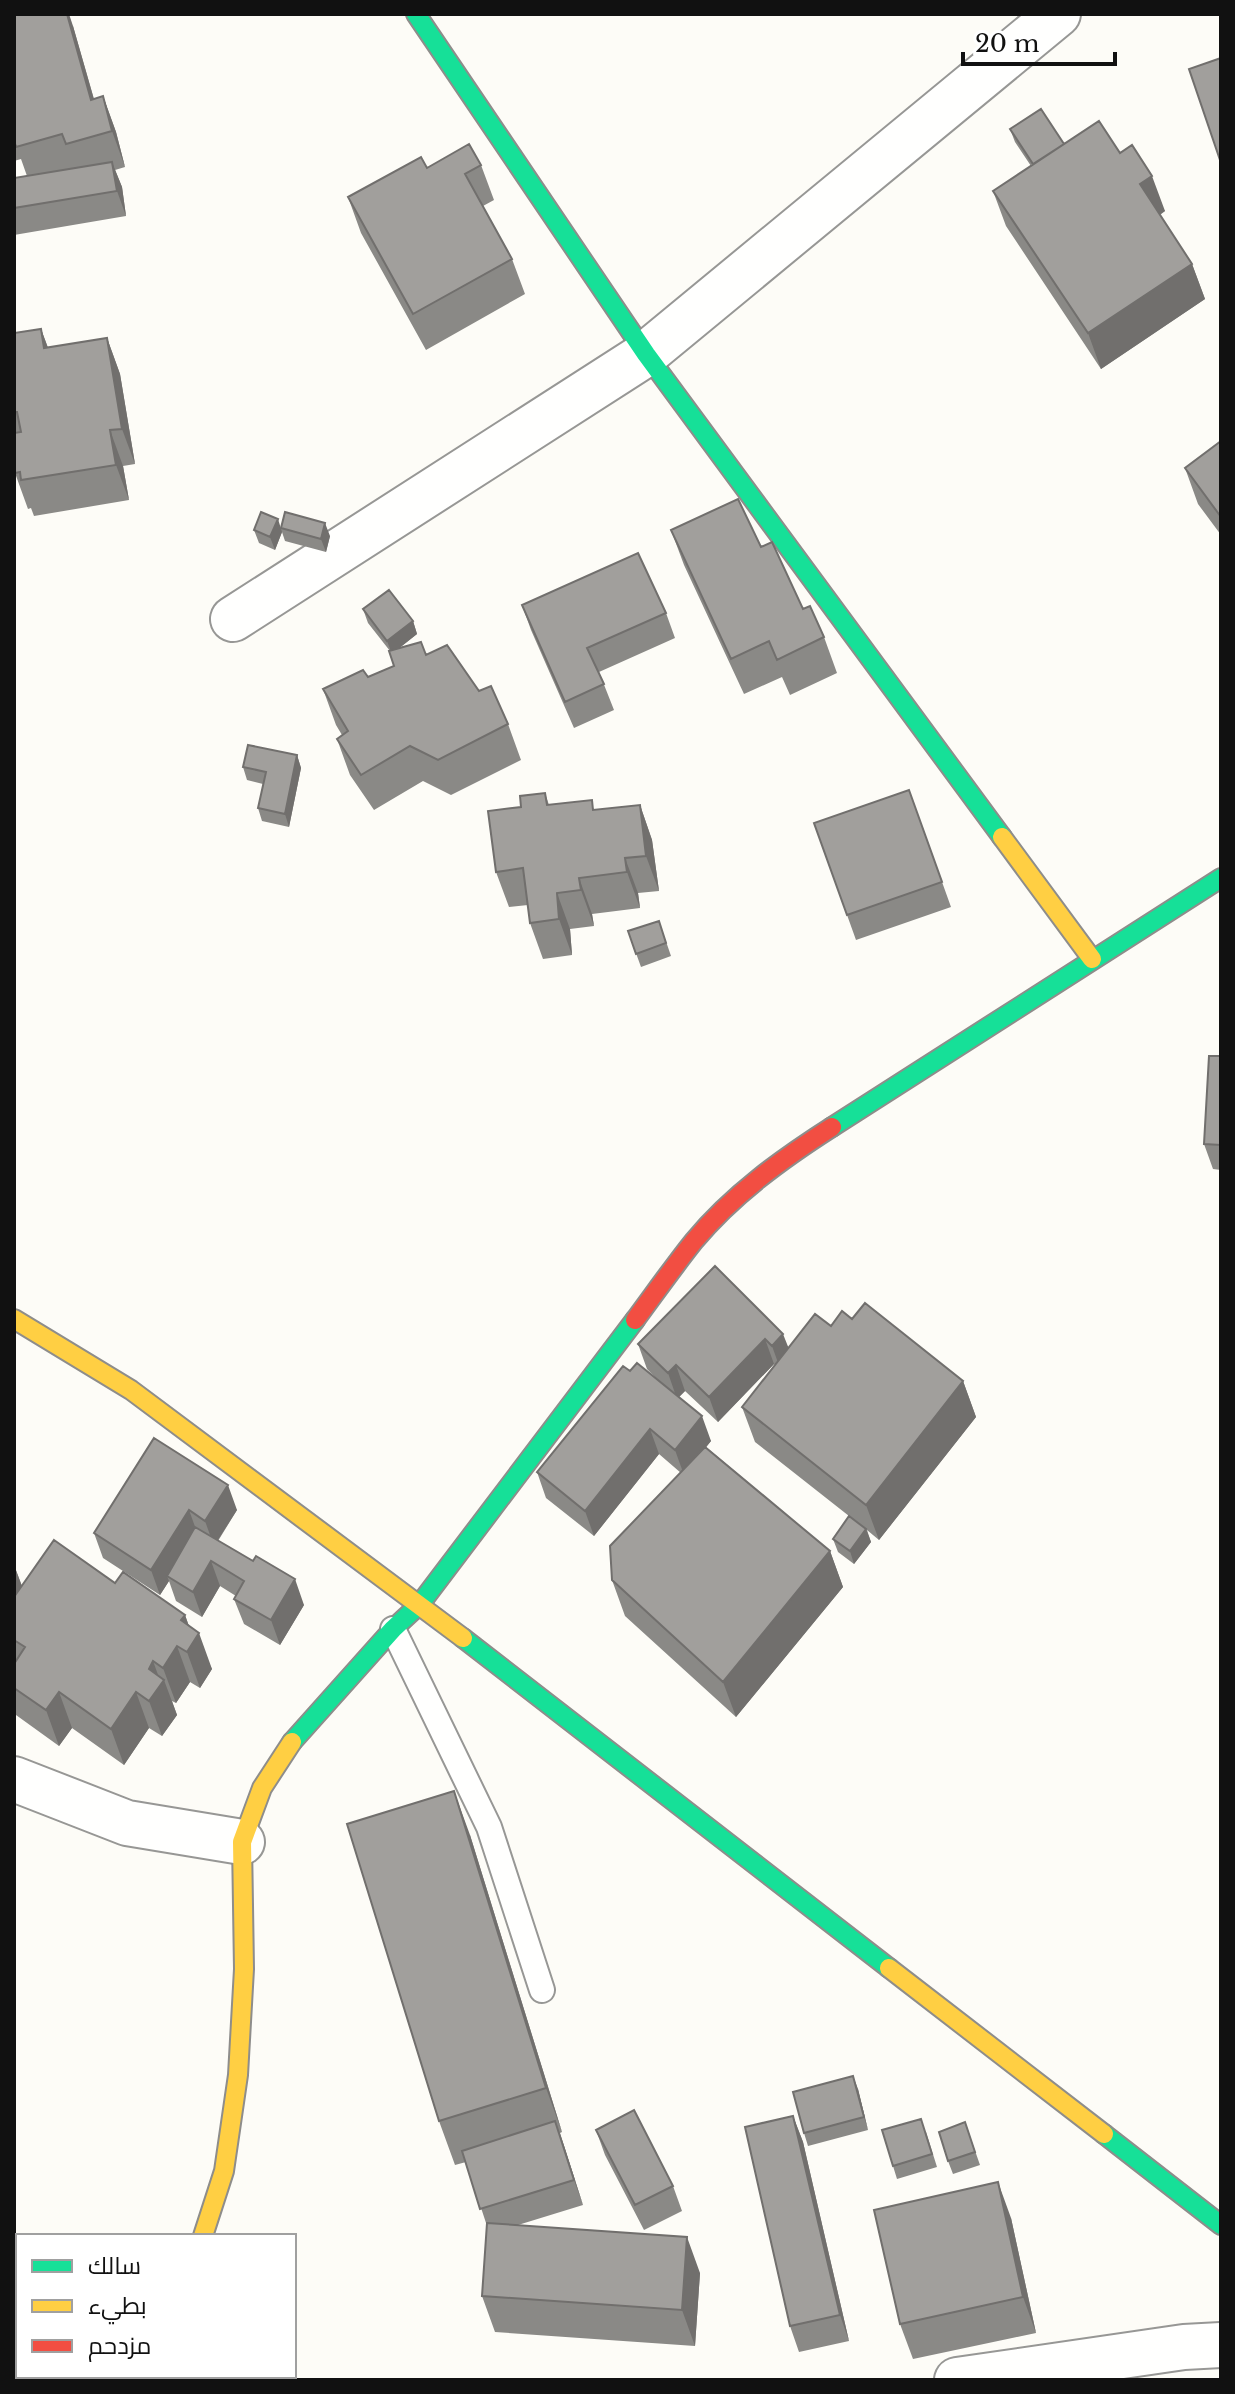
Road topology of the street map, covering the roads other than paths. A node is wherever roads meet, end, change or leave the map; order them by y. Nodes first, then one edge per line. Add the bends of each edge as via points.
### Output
1 (416, 14) edge
2 (1058, 14) edge
3 (646, 354) junction
4 (233, 619) dead end
5 (1221, 878) edge
6 (1092, 959) junction
7 (14, 1319) edge
8 (420, 1604) junction
9 (393, 1629) junction
10 (14, 1779) edge
11 (242, 1842) junction
12 (542, 1990) dead end
13 (1221, 2225) edge
14 (204, 2234) edge
15 (1221, 2345) edge
16 (957, 2380) edge

1 - 3 street
2 - 3 street
3 - 4 street
3 - 6 street
5 - 6 street
6 - 8 street via 798,1149 718,1214
7 - 8 street via 131,1390
8 - 9 street
8 - 13 street
9 - 11 street via 290,1745 262,1788
9 - 12 lane via 489,1827
10 - 11 street via 127,1823
11 - 14 street via 244,1969 238,2075 224,2171
15 - 16 street

